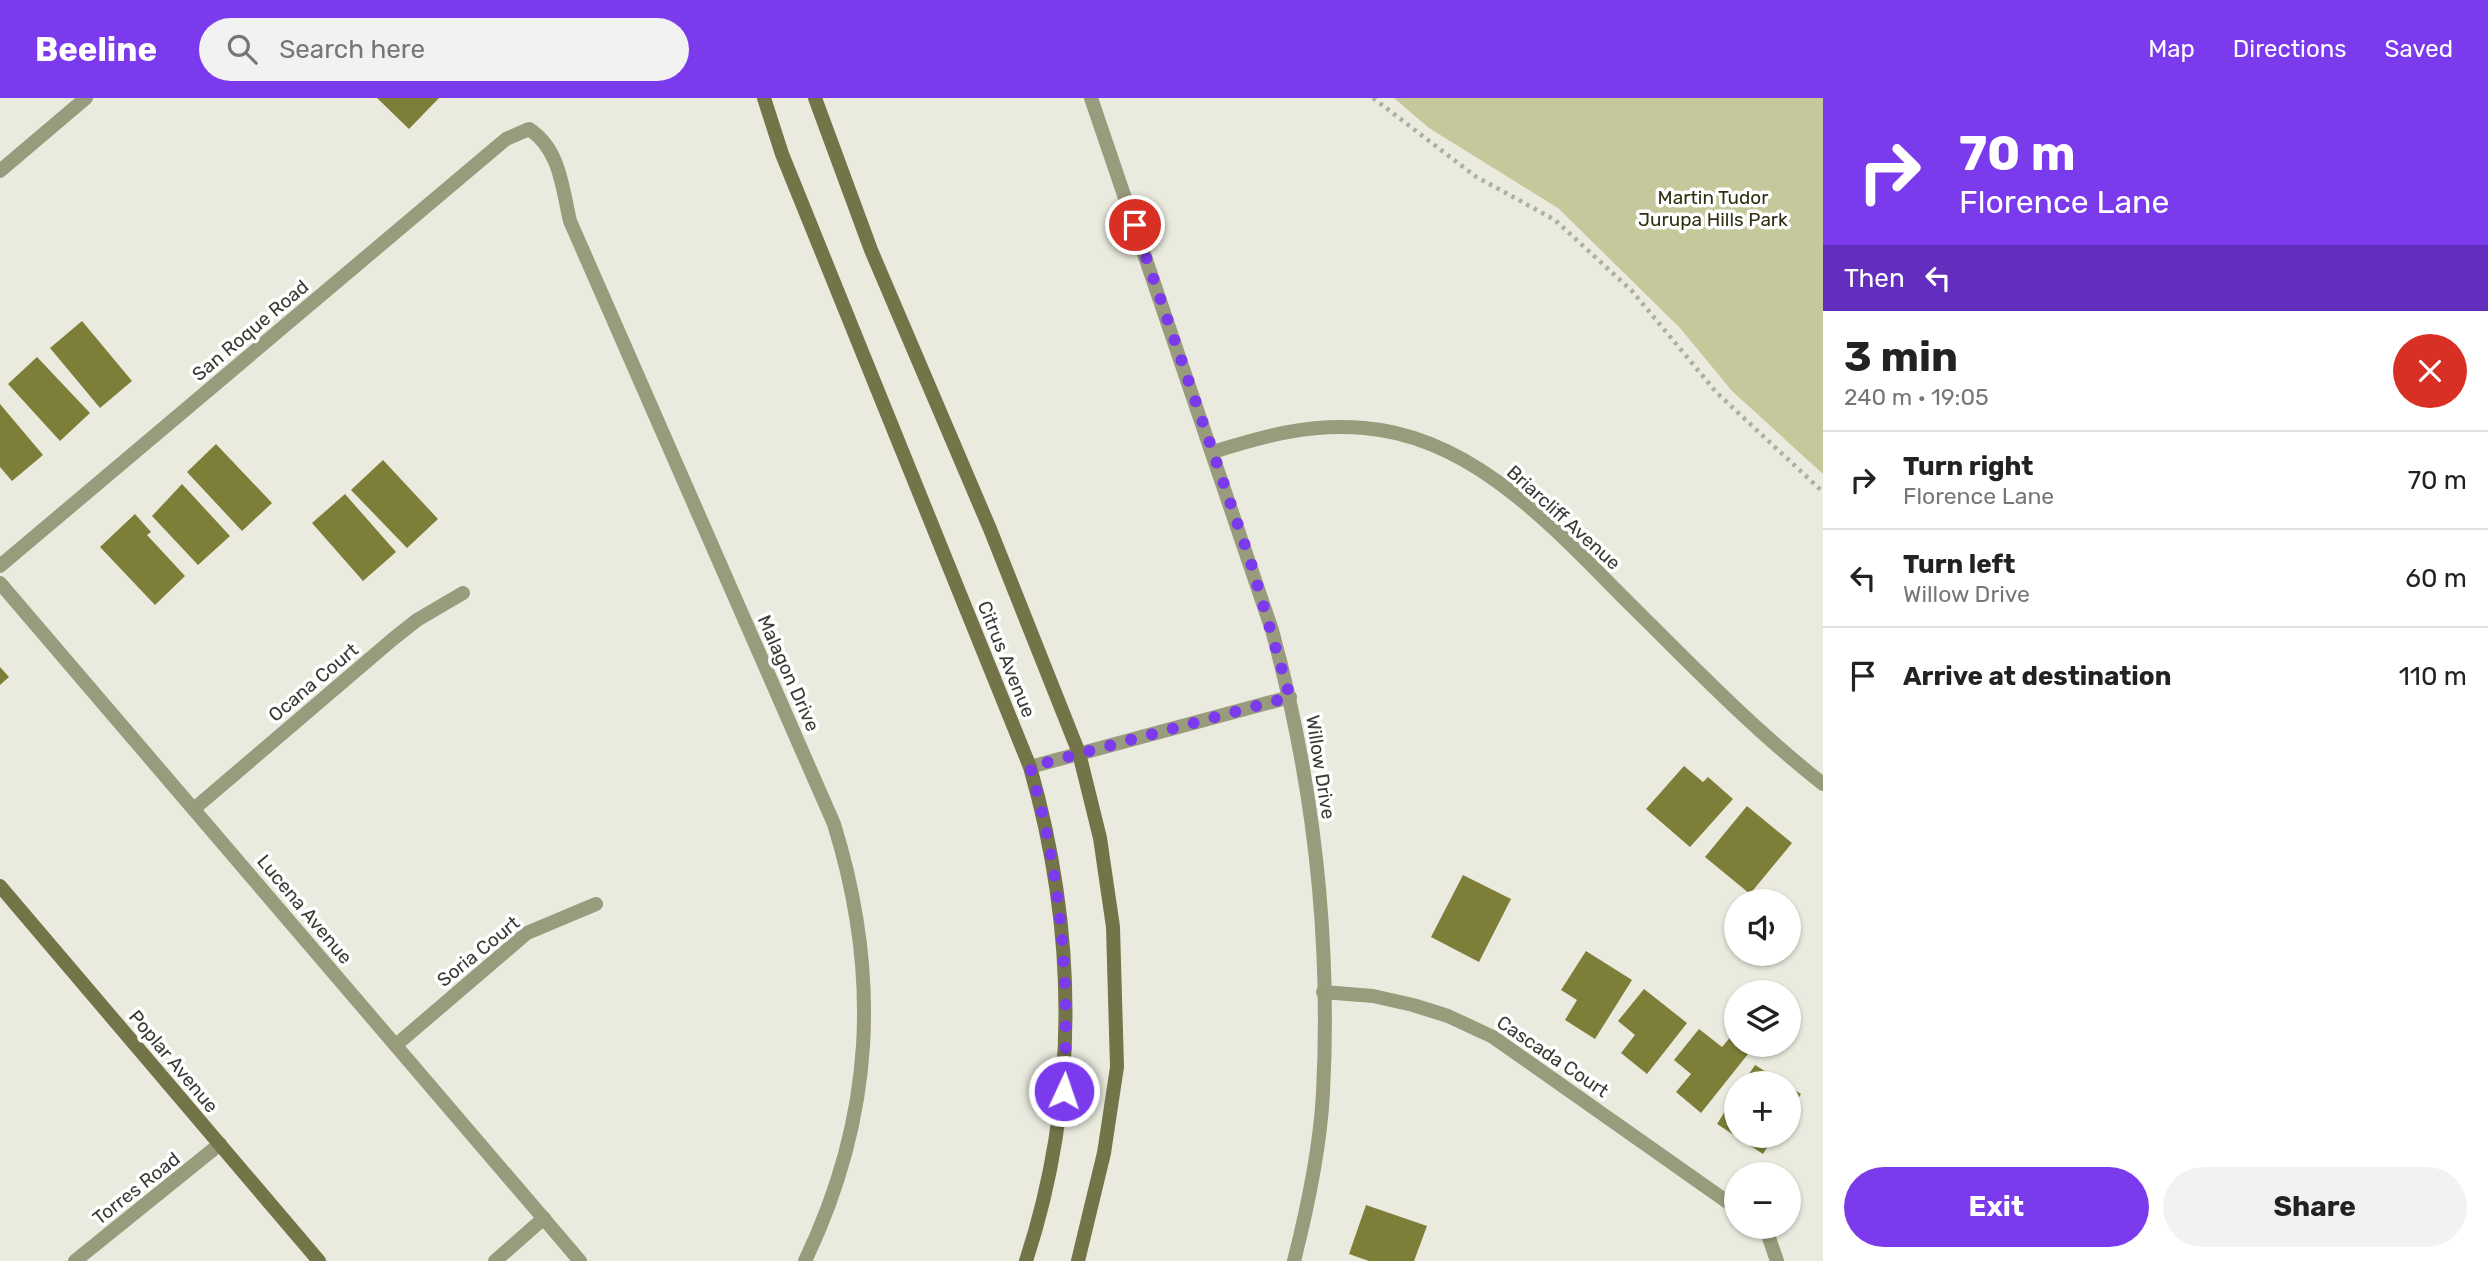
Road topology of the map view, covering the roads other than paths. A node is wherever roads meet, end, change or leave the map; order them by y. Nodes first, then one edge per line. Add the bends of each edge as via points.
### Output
1 (86, 98) edge
2 (764, 98) edge
3 (816, 98) edge
4 (1091, 98) edge
5 (529, 129) joint
6 (0, 171) edge
7 (1213, 452) junction
8 (0, 566) edge
9 (0, 583) edge
10 (463, 593) dead end
11 (1290, 697) junction
12 (1079, 753) junction
13 (1030, 767) junction
14 (1823, 784) edge
15 (195, 808) junction
16 (0, 886) edge
17 (596, 904) dead end
18 (1323, 992) junction
19 (396, 1045) junction
20 (220, 1144) junction
21 (1724, 1201) edge
22 (544, 1218) junction
23 (1769, 1239) edge
24 (75, 1261) edge
25 (319, 1261) edge
26 (495, 1261) edge
27 (580, 1261) edge
28 (805, 1261) edge
29 (1026, 1261) edge
30 (1078, 1261) edge
31 (1294, 1261) edge
32 (1777, 1261) edge

1 - 6 street
2 - 13 street, Citrus Avenue via 782,154
3 - 12 street, Citrus Avenue via 871,250
4 - 7 street, Willow Drive
5 - 8 street, San Roque Road via 506,139
5 - 28 street, Malagon Drive via 554,156 570,221 834,824 853,889 864,984 864,1062 849,1146
7 - 11 street, Willow Drive
7 - 14 street, Briarcliff Avenue via 1284,431 1366,428 1422,442 1490,476 1555,531 1765,736
9 - 15 street, Lucena Avenue
10 - 15 street, Ocana Court via 401,633
11 - 12 street
11 - 18 street, Willow Drive via 1314,843
12 - 13 street
12 - 30 street, Citrus Avenue via 1100,838 1113,926 1117,1067 1104,1153
13 - 29 street, Citrus Avenue via 1054,865 1068,1028 1054,1157
15 - 19 street, Lucena Avenue
16 - 20 street, Poplar Avenue
17 - 19 street, Soria Court via 527,933
18 - 21 street, Cascada Court via 1413,1005 1493,1037
18 - 31 street, Willow Drive via 1323,1094 1312,1179
19 - 22 street, Lucena Avenue
20 - 24 street, Torres Road
20 - 25 street, Poplar Avenue
22 - 26 street
22 - 27 street, Lucena Avenue
23 - 32 street

